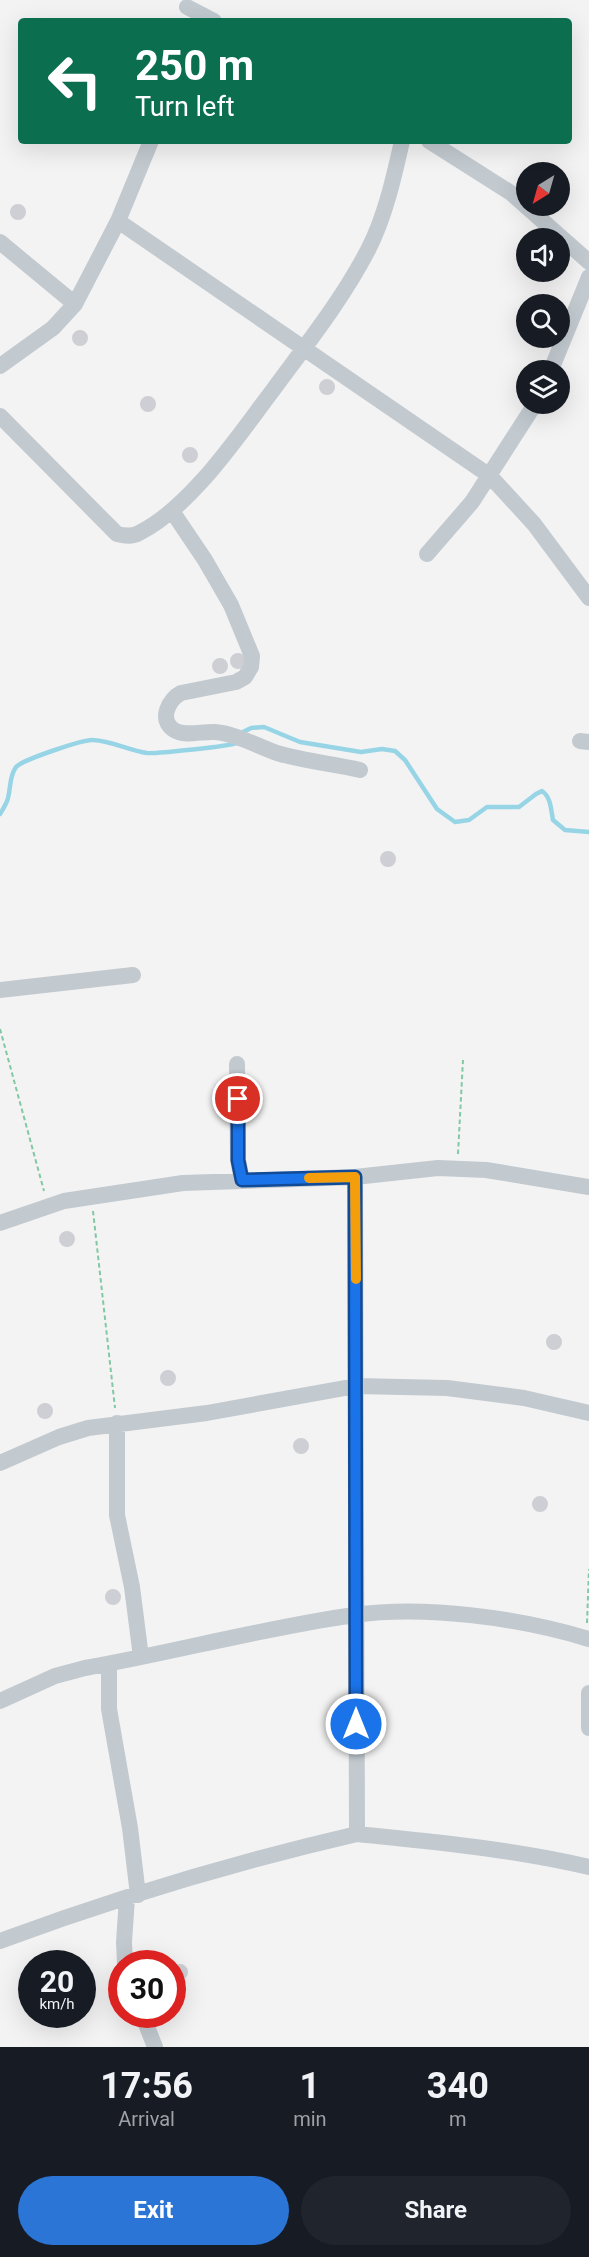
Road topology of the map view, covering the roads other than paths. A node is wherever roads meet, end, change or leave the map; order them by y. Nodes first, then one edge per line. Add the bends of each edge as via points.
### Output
1 (187, 10) edge
2 (207, 18) edge
3 (150, 144) edge
4 (401, 144) edge
5 (434, 144) edge
6 (118, 220) junction
7 (0, 242) edge
8 (589, 262) edge
9 (589, 277) edge
10 (75, 304) junction
11 (304, 349) junction
12 (555, 360) edge
13 (0, 366) edge
14 (529, 414) edge
15 (0, 416) edge
16 (490, 476) junction
17 (172, 511) junction
18 (427, 554) dead end
19 (589, 598) edge
20 (360, 770) dead end
21 (134, 975) dead end
22 (0, 990) edge
23 (237, 1064) dead end
24 (355, 1177) junction
25 (242, 1180) junction
26 (589, 1187) edge
27 (0, 1223) edge
28 (356, 1386) junction
29 (589, 1413) edge
30 (117, 1423) junction
31 (0, 1463) edge
32 (356, 1615) junction
33 (588, 1643) edge
34 (141, 1657) junction
35 (109, 1664) junction
36 (589, 1693) edge
37 (0, 1701) edge
38 (589, 1728) edge
39 (357, 1834) junction
40 (589, 1867) edge
41 (132, 1897) junction
42 (0, 1941) edge
43 (124, 1950) edge
44 (148, 2028) edge
45 (155, 2047) edge

1 - 2 street
3 - 6 street
4 - 11 street via 369,249
5 - 8 street via 511,193
6 - 10 street
6 - 11 street
7 - 10 street
9 - 12 street
10 - 13 street via 53,328
11 - 16 street
11 - 17 street via 223,455
14 - 16 street
15 - 17 street via 117,534 139,534
16 - 18 street
16 - 19 street via 534,524
17 - 20 street via 231,605 252,656 251,667 236,682 173,697 167,708 168,724 181,733 226,734 280,754
21 - 22 street
23 - 25 street via 238,1160
24 - 25 street
24 - 26 street via 438,1168 486,1170
24 - 28 street
25 - 27 street via 183,1183 64,1201
28 - 29 street via 447,1388 524,1398
28 - 30 street via 207,1413
28 - 32 street
30 - 31 street via 59,1437
30 - 34 street via 117,1515
32 - 33 street via 457,1614 521,1623
32 - 34 street
32 - 39 street
34 - 35 street
35 - 37 street via 55,1676
35 - 41 street via 109,1709 130,1828
36 - 38 street
39 - 40 street via 473,1847
39 - 41 street via 253,1860
41 - 42 street
41 - 43 street
44 - 45 street

